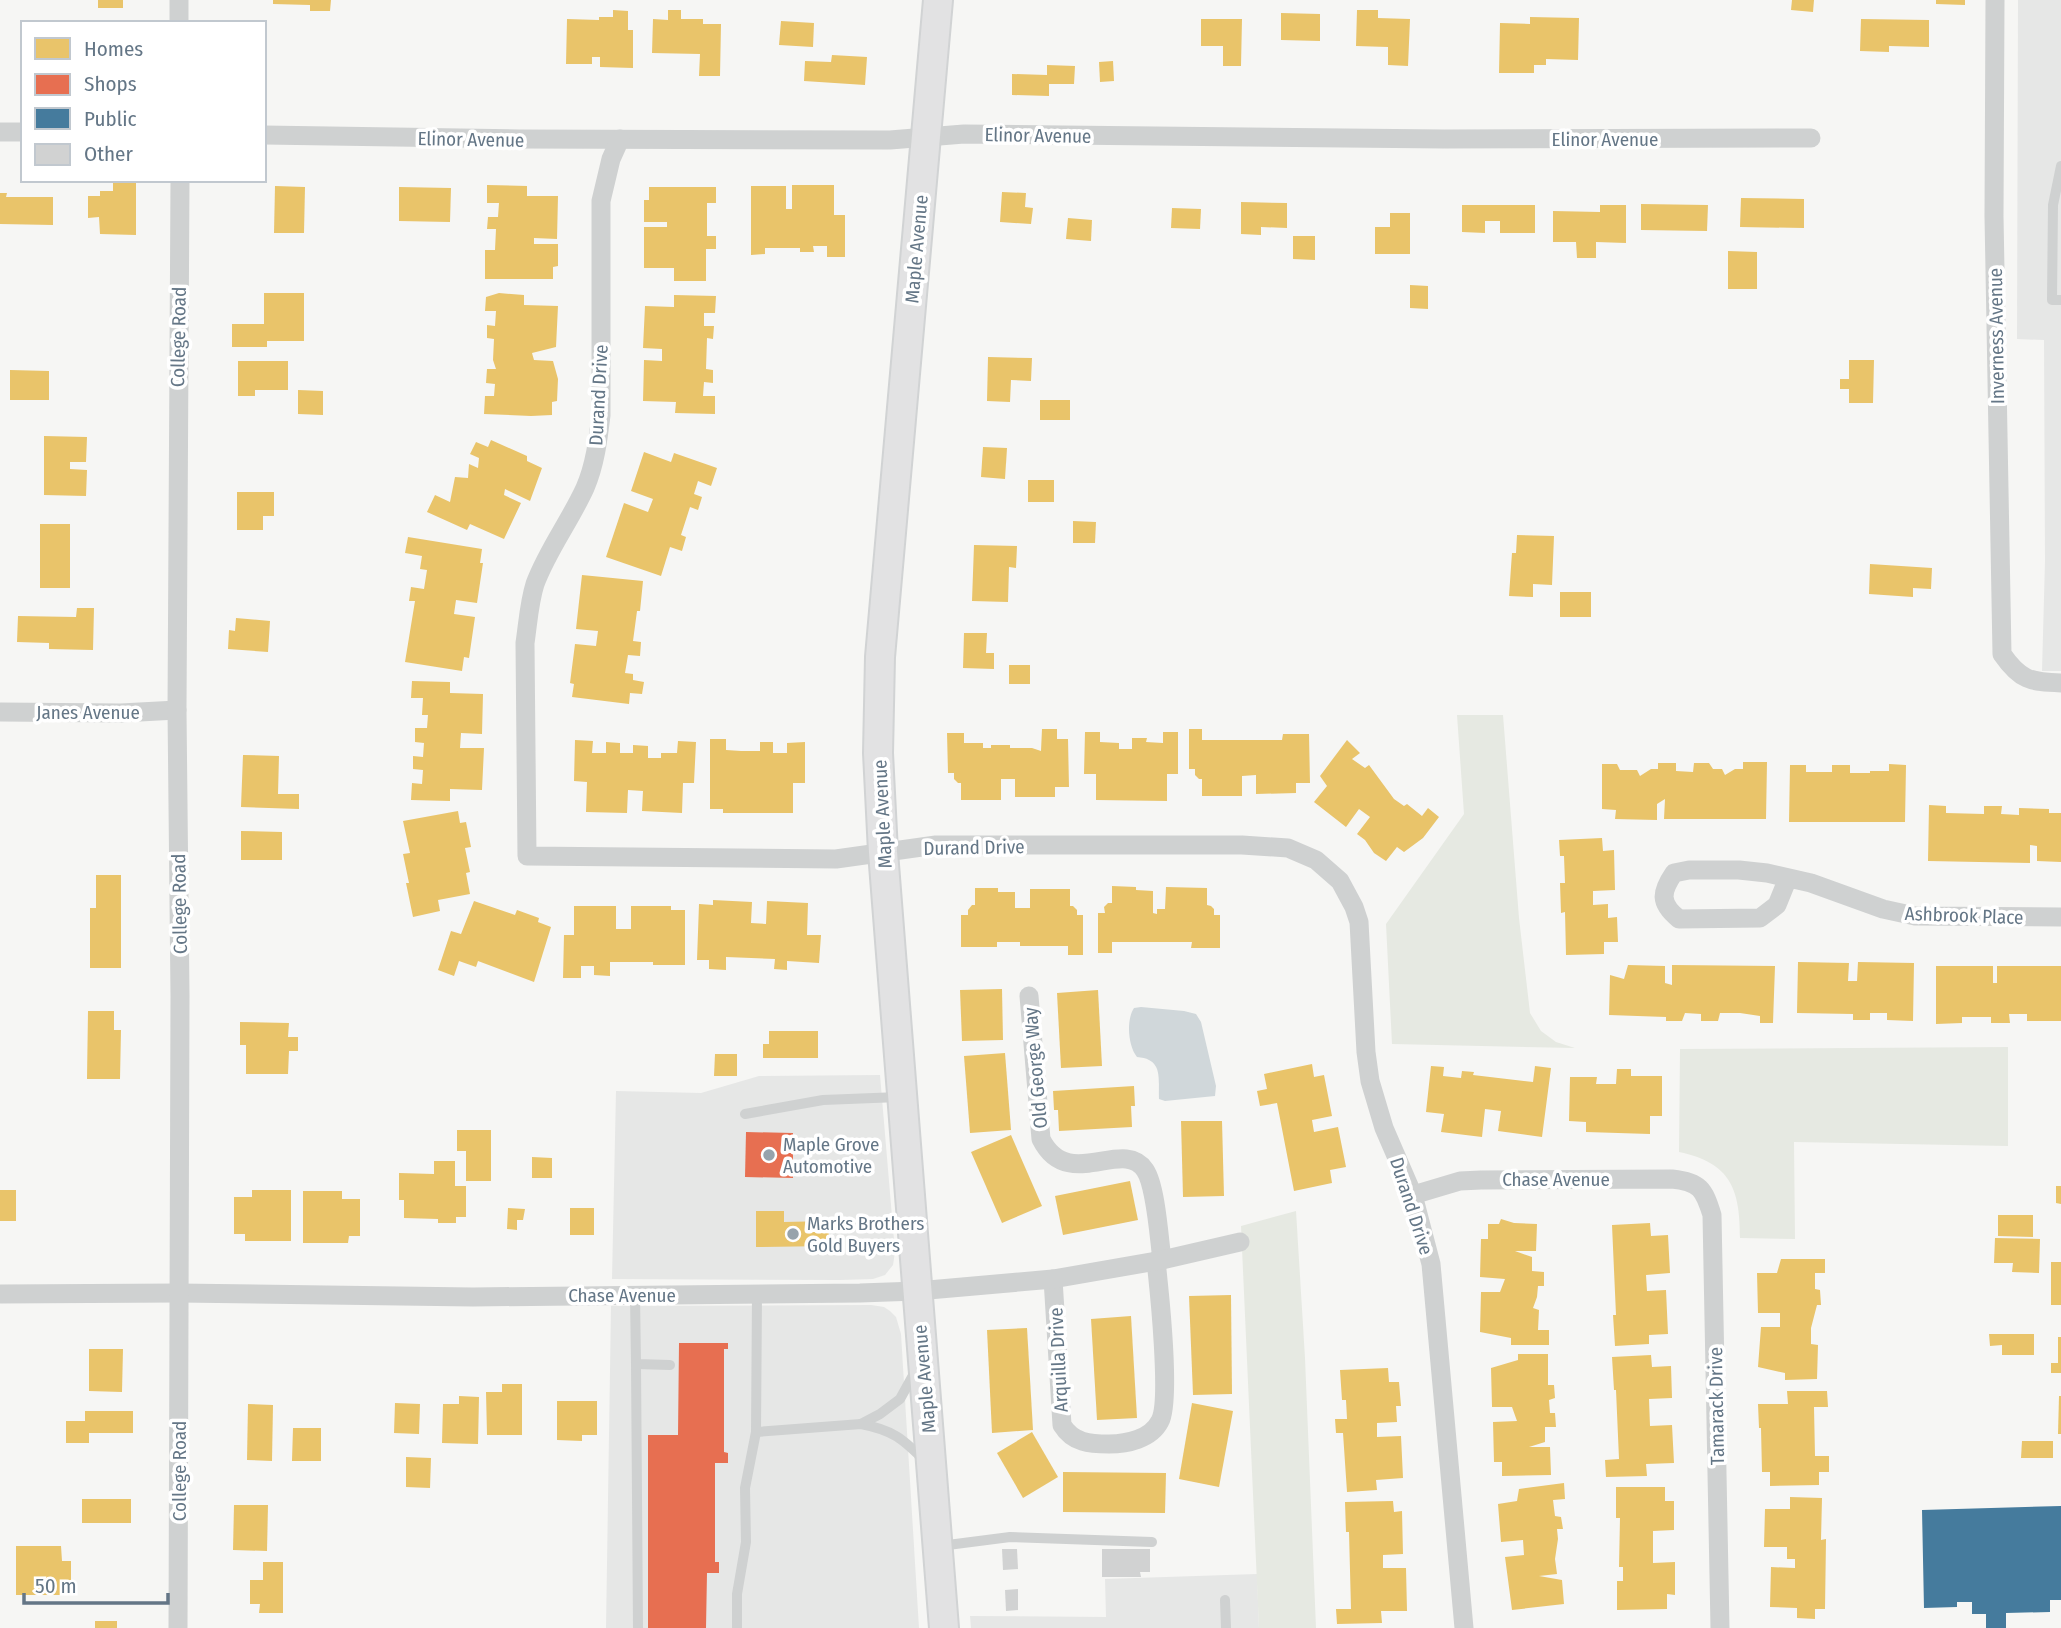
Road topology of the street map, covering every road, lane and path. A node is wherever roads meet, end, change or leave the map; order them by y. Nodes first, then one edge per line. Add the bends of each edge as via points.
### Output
1 (179, 0) edge
2 (938, 0) edge
3 (1995, 0) edge
4 (179, 21) edge
5 (0, 132) edge
6 (21, 132) edge
7 (266, 135) edge
8 (926, 137) junction
9 (1811, 138) dead end
10 (620, 139) junction
11 (2061, 166) edge
12 (180, 182) edge
13 (2057, 204) edge
14 (2057, 254) edge
15 (2061, 300) edge
16 (2061, 683) edge
17 (177, 710) junction
18 (0, 712) edge
19 (883, 852) junction
20 (1788, 878) junction
21 (2061, 918) edge
22 (1029, 996) dead end
23 (903, 1097) junction
24 (745, 1114) dead end
25 (1700, 1186) joint
26 (1413, 1195) junction
27 (1240, 1241) dead end
28 (1159, 1260) junction
29 (1053, 1279) junction
30 (917, 1291) junction
31 (179, 1293) junction
32 (0, 1294) edge
33 (757, 1294) junction
34 (635, 1295) junction
35 (922, 1359) junction
36 (636, 1364) junction
37 (670, 1364) dead end
38 (861, 1424) junction
39 (756, 1432) junction
40 (931, 1467) junction
41 (1152, 1542) dead end
42 (937, 1546) junction
43 (1225, 1600) dead end
44 (178, 1628) edge
45 (638, 1628) edge
46 (737, 1628) edge
47 (944, 1628) edge
48 (1226, 1628) edge
49 (1464, 1628) edge
50 (1720, 1628) edge

1 - 4 street
2 - 8 main road, Maple Avenue
3 - 16 street, Inverness Avenue via 2002,654 2026,679
5 - 6 street
7 - 10 street, Elinor Avenue
8 - 9 street, Elinor Avenue
8 - 10 street, Elinor Avenue
8 - 19 main road, Maple Avenue via 880,657 877,713
10 - 19 street, Durand Drive via 601,201 601,415 593,466 539,576 529,609 527,856 836,859
11 - 13 lane
12 - 17 street, College Road
13 - 14 lane
14 - 15 lane via 2052,300
17 - 18 street, Janes Avenue
17 - 31 street, College Road
19 - 23 main road, Maple Avenue
19 - 26 street, Durand Drive via 936,845 1242,845 1288,848 1316,860 1340,881 1359,922 1370,1081
20 - 20 street, Ashbrook Place via 1739,870 1689,870 1674,873 1665,886 1664,898 1668,910 1679,919 1760,918 1777,905
20 - 21 street, Ashbrook Place via 1915,916
22 - 28 street, Old George Way via 1041,1139 1047,1151 1065,1162 1128,1159 1142,1166 1152,1189
23 - 24 lane via 823,1100
23 - 30 main road, Maple Avenue
25 - 26 street, Chase Avenue via 1672,1179 1481,1180 1460,1181
25 - 50 street, Tamarack Drive via 1712,1215
26 - 49 street, Durand Drive via 1431,1264
27 - 28 street, Chase Avenue
28 - 29 street, Chase Avenue
28 - 29 street, Arquilla Drive via 1165,1402 1161,1420 1136,1440 1092,1444 1074,1439 1062,1425
29 - 30 street, Chase Avenue
30 - 33 street, Chase Avenue
30 - 35 main road, Maple Avenue
31 - 32 street, Chase Avenue
31 - 34 street, Chase Avenue
31 - 44 street, College Road
33 - 34 street, Chase Avenue
33 - 39 lane
34 - 36 lane
35 - 38 lane via 900,1399
35 - 40 main road, Maple Avenue
36 - 37 lane
36 - 45 lane
38 - 39 lane
38 - 40 lane via 901,1437
39 - 46 lane via 746,1488
40 - 42 main road, Maple Avenue
41 - 42 lane via 1010,1537
42 - 47 main road, Maple Avenue
43 - 48 lane

